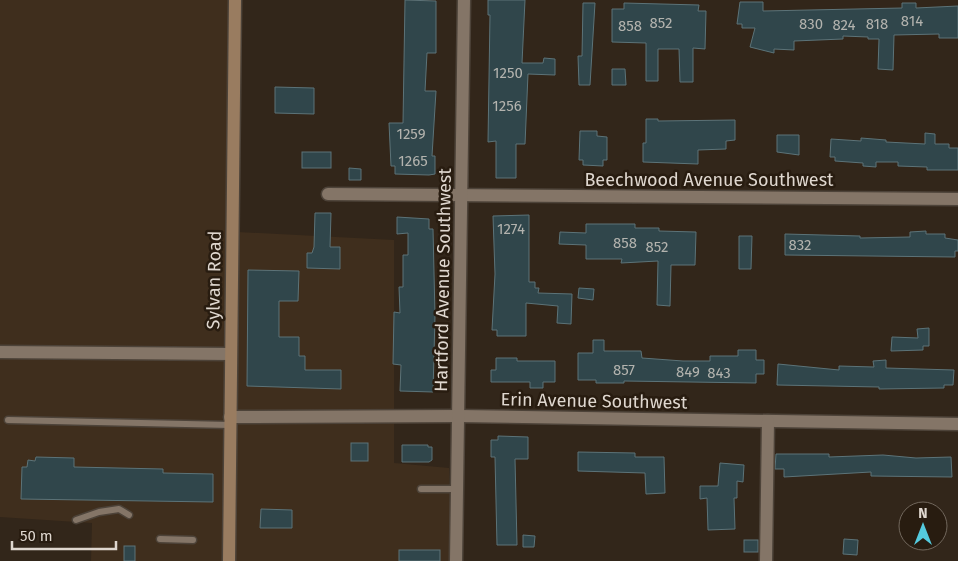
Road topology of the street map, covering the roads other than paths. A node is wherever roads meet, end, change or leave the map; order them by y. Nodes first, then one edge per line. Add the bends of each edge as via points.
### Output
1 (235, 0) edge
2 (464, 0) edge
3 (328, 194) dead end
4 (460, 195) junction
5 (958, 199) edge
6 (0, 352) edge
7 (230, 354) junction
8 (459, 416) junction
9 (8, 420) dead end
10 (230, 421) junction
11 (768, 421) junction
12 (958, 424) edge
13 (420, 489) dead end
14 (458, 489) junction
15 (129, 515) dead end
16 (76, 520) dead end
17 (160, 539) dead end
18 (193, 540) dead end
19 (228, 561) edge
20 (456, 561) edge
21 (766, 561) edge

1 - 7 main road, Sylvan Road
2 - 4 street, Hartford Avenue Southwest
3 - 4 street, Beechwood Avenue Southwest
4 - 5 street, Beechwood Avenue Southwest
4 - 8 street, Hartford Avenue Southwest
6 - 7 street
7 - 10 main road, Sylvan Road
8 - 10 street, Erin Avenue Southwest
8 - 11 street, Erin Avenue Southwest
8 - 14 street, Hartford Avenue Southwest
9 - 10 lane
10 - 19 main road, Sylvan Road
11 - 12 street, Erin Avenue Southwest
11 - 21 street
13 - 14 lane
14 - 20 street, Hartford Avenue Southwest
15 - 16 lane via 118,509
17 - 18 lane

